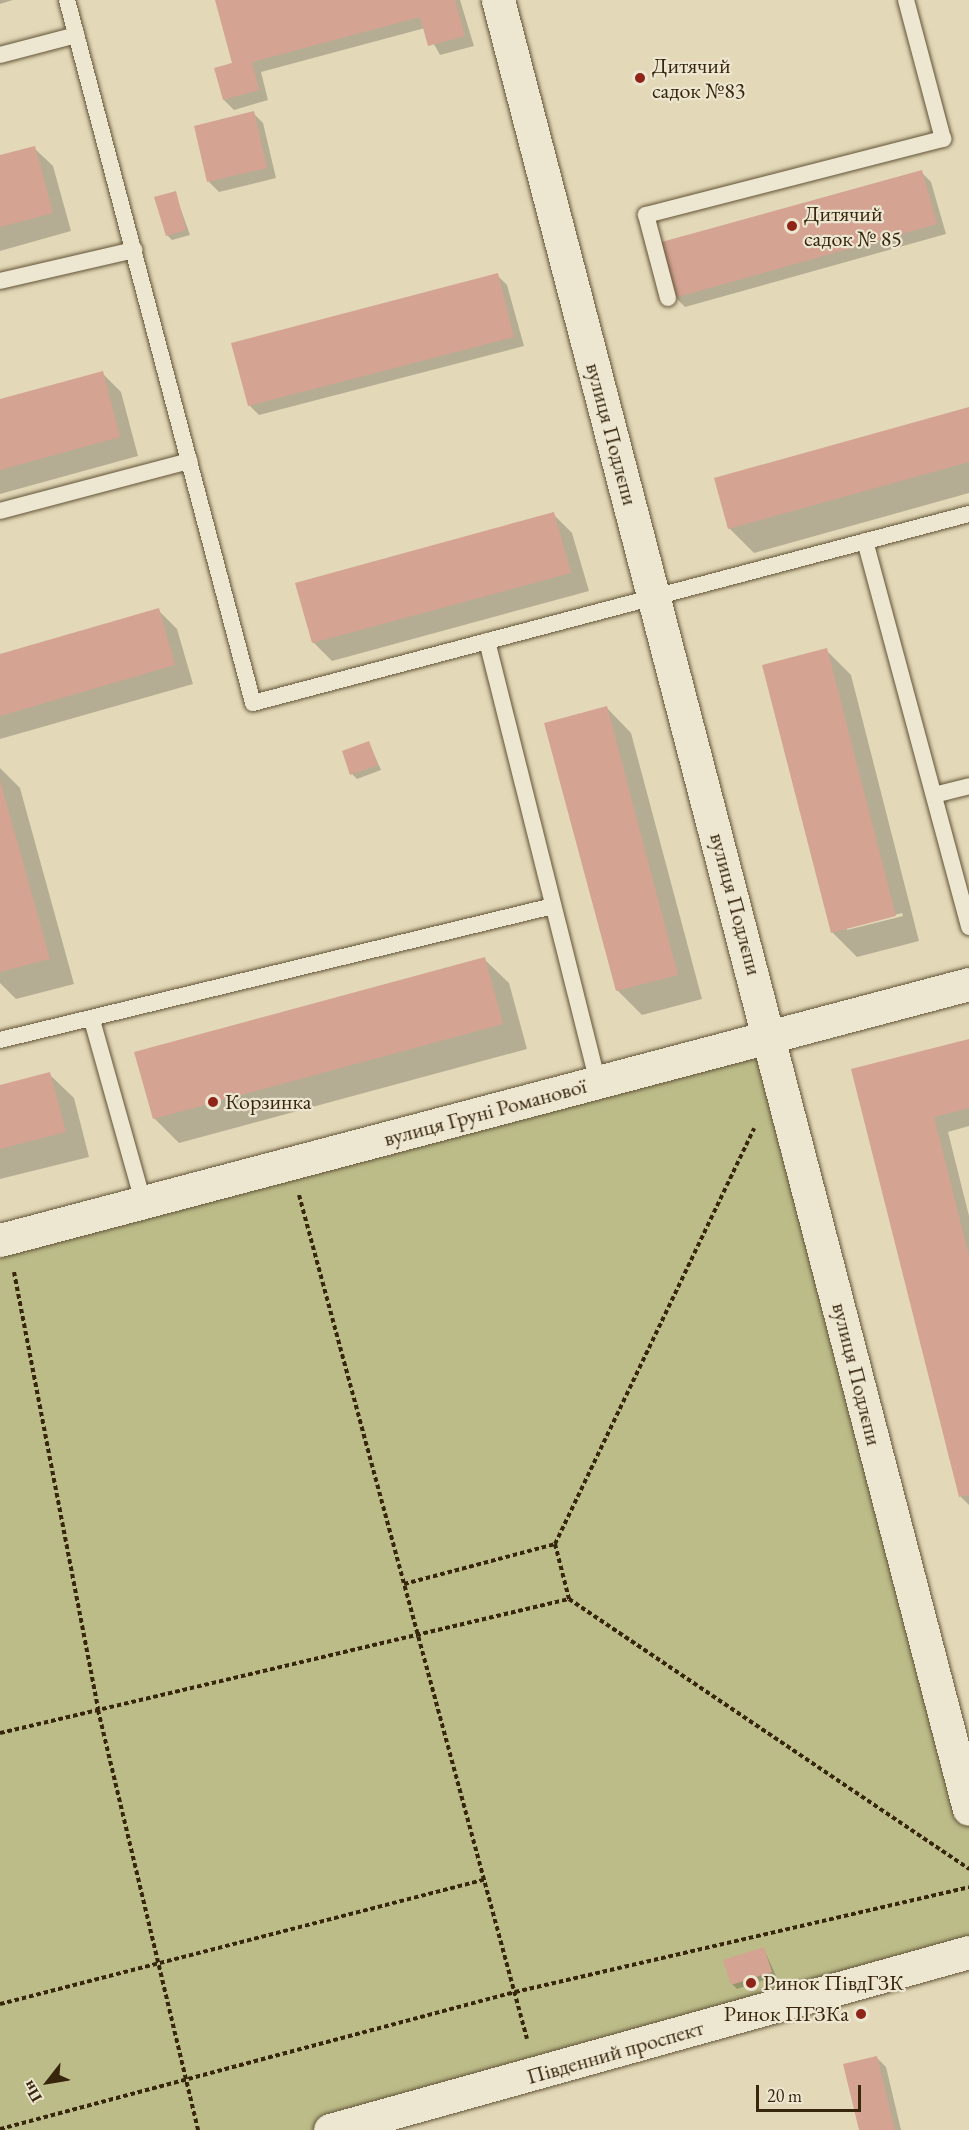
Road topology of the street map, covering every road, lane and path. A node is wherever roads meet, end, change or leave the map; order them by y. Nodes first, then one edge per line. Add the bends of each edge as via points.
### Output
1 (67, 0) edge
2 (498, 0) edge
3 (906, 0) edge
4 (76, 35) junction
5 (0, 55) edge
6 (134, 250) junction
7 (0, 281) edge
8 (668, 298) dead end
9 (189, 460) junction
10 (0, 511) edge
11 (969, 514) edge
12 (865, 541) junction
13 (654, 593) junction
14 (487, 641) junction
15 (969, 786) edge
16 (934, 795) junction
17 (553, 906) junction
18 (969, 927) edge
19 (969, 984) edge
20 (92, 1020) junction
21 (770, 1036) junction
22 (0, 1040) edge
23 (780, 1075) junction
24 (598, 1082) junction
25 (291, 1163) junction
26 (143, 1202) junction
27 (4, 1239) edge
28 (555, 1544) junction
29 (404, 1584) junction
30 (569, 1599) junction
31 (418, 1635) junction
32 (98, 1710) junction
33 (0, 1733) edge
34 (969, 1809) edge
35 (969, 1869) edge
36 (484, 1880) junction
37 (969, 1887) edge
38 (969, 1952) edge
39 (157, 1964) junction
40 (514, 1992) junction
41 (0, 2004) edge
42 (537, 2075) junction
43 (185, 2077) junction
44 (0, 2129) edge
45 (198, 2130) edge
46 (330, 2130) edge

1 - 4 lane
2 - 13 street, вулиця Подлєпи
3 - 8 lane via 943,139 646,215
4 - 5 lane
4 - 6 lane
6 - 7 lane
6 - 9 lane
9 - 10 lane
9 - 14 lane via 253,703
11 - 12 lane
12 - 13 lane
12 - 16 lane
13 - 14 lane
13 - 21 street, вулиця Подлєпи
14 - 17 lane
15 - 16 lane
16 - 18 lane
17 - 20 lane
17 - 24 lane
19 - 21 street, вулиця Груні Романової
20 - 22 lane
20 - 26 lane
21 - 23 street, вулиця Подлєпи
21 - 24 street, вулиця Груні Романової
23 - 28 path
23 - 34 street, вулиця Подлєпи
24 - 25 street, вулиця Груні Романової
25 - 26 street, вулиця Груні Романової
25 - 29 path
26 - 27 street, вулиця Груні Романової
27 - 32 path
28 - 29 path
28 - 30 path
29 - 31 path
30 - 31 path
30 - 35 path
31 - 32 path
31 - 36 path
32 - 33 path
32 - 39 path
36 - 39 path
36 - 40 path
37 - 40 path
38 - 42 street, Південний проспект
39 - 41 path
39 - 43 path
40 - 42 path
40 - 43 path
42 - 46 street, Південний проспект
43 - 44 path
43 - 45 path

